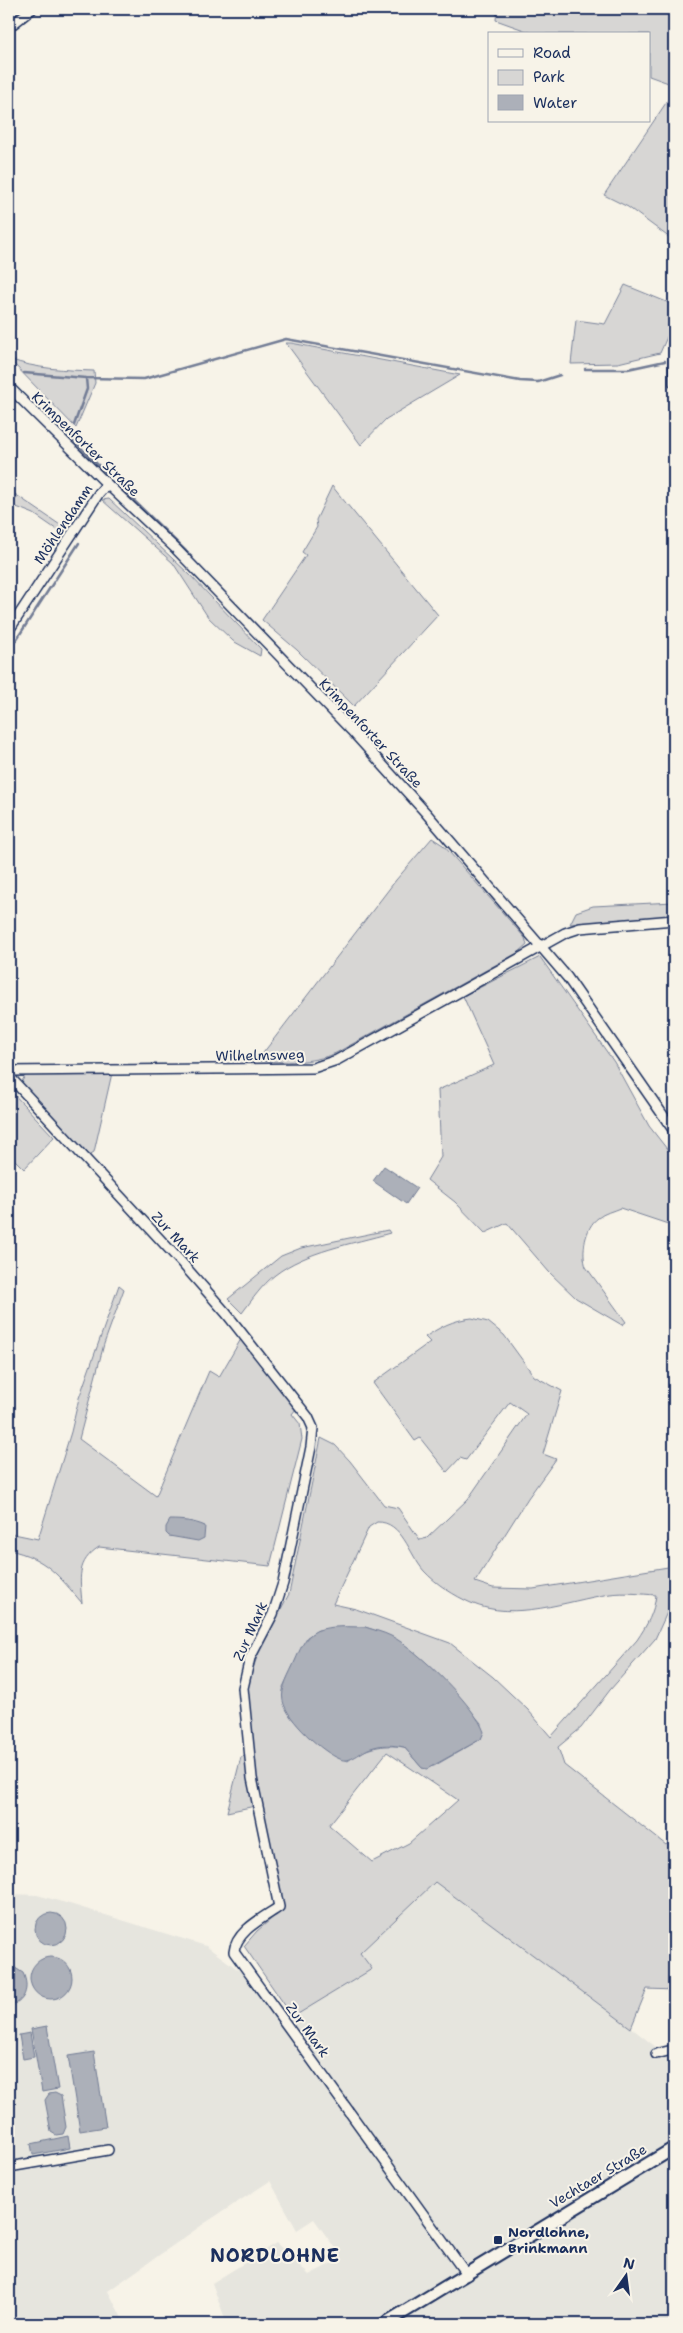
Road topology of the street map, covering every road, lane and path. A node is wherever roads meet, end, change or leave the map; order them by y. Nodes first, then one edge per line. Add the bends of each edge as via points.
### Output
1 (32, 9) edge
2 (9, 26) edge
3 (674, 349) edge
4 (674, 383) edge
5 (9, 387) edge
6 (107, 484) junction
7 (9, 630) edge
8 (674, 920) edge
9 (542, 947) junction
10 (9, 1071) edge
11 (9, 1076) edge
12 (674, 1131) edge
13 (674, 2051) edge
14 (656, 2054) dead end
15 (674, 2148) edge
16 (108, 2150) dead end
17 (9, 2167) edge
18 (467, 2275) junction
19 (384, 2324) edge

1 - 2 street
3 - 4 street
5 - 6 street, Krimpenforter Straße
6 - 7 street, Möhlendamm
6 - 9 street, Krimpenforter Straße via 176,549 351,730
8 - 9 street, Wilhelmsweg via 580,928
9 - 10 street, Wilhelmsweg via 337,1060 312,1068
9 - 12 street, Krimpenforter Straße via 567,977
11 - 18 street, Zur Mark via 226,1313 305,1413 313,1428 283,1583 250,1658 243,1688 252,1778 279,1908 240,1937 234,1952
13 - 14 street
15 - 18 main road, Vechtaer Straße
16 - 17 street
18 - 19 main road, Vechtaer Straße

